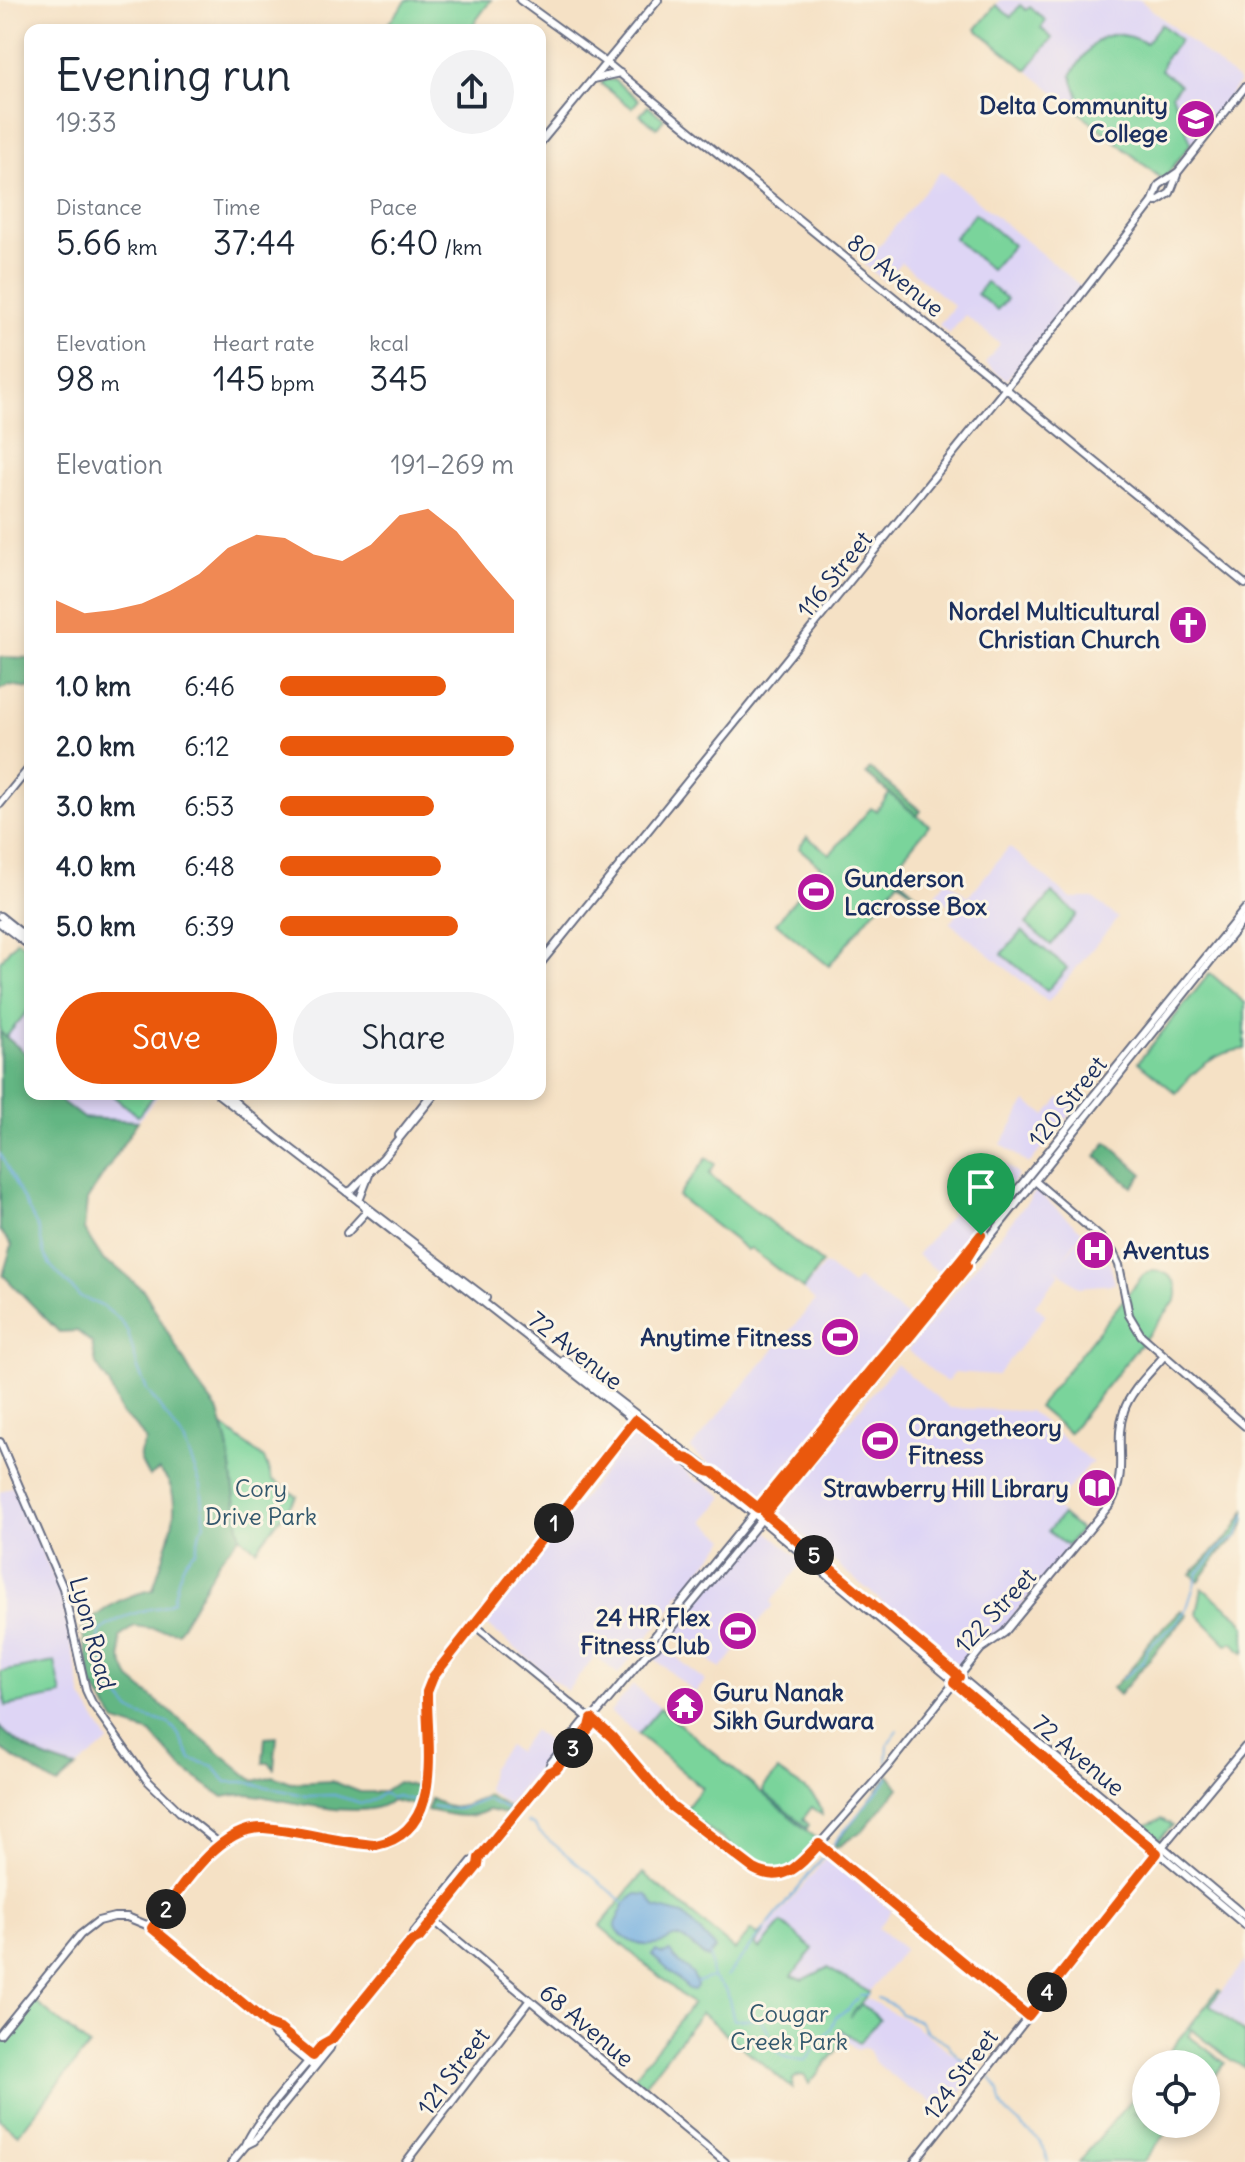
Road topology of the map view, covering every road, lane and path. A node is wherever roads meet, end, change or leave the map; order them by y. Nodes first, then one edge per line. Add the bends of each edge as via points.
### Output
1 (520, 0) edge
2 (658, 0) edge
3 (607, 62) junction
4 (620, 73) junction
5 (593, 79) junction
6 (1245, 87) edge
7 (546, 136) edge
8 (1169, 183) junction
9 (1161, 193) junction
10 (1006, 388) junction
11 (1245, 584) edge
12 (24, 774) edge
13 (0, 804) edge
14 (1245, 909) edge
15 (0, 916) edge
16 (1245, 918) edge
17 (0, 923) edge
18 (24, 938) edge
19 (24, 939) edge
20 (1216, 945) junction
21 (546, 957) edge
22 (1207, 965) junction
23 (225, 1100) edge
24 (233, 1100) edge
25 (429, 1100) edge
26 (277, 1138) junction
27 (381, 1160) junction
28 (1035, 1181) junction
29 (347, 1192) junction
30 (363, 1206) junction
31 (347, 1233) dead end
32 (981, 1235) junction
33 (959, 1262) junction
34 (967, 1266) junction
35 (946, 1292) junction
36 (1164, 1356) junction
37 (636, 1419) junction
38 (1245, 1426) edge
39 (0, 1442) edge
40 (683, 1458) junction
41 (713, 1472) junction
42 (756, 1511) junction
43 (763, 1516) junction
44 (473, 1624) junction
45 (648, 1652) junction
46 (956, 1679) junction
47 (591, 1720) junction
48 (1245, 1747) edge
49 (220, 1844) junction
50 (819, 1844) junction
51 (1159, 1851) junction
52 (1245, 1916) edge
53 (430, 1918) junction
54 (1245, 1925) edge
55 (152, 1928) junction
56 (529, 2001) junction
57 (1028, 2016) junction
58 (0, 2034) edge
59 (314, 2062) junction
60 (232, 2162) edge
61 (406, 2162) edge
62 (725, 2162) edge
63 (912, 2162) edge

1 - 3 street, 80 Avenue
2 - 3 street
3 - 4 street, 80 Avenue
3 - 5 street
4 - 5 street
4 - 10 street, 80 Avenue
5 - 7 street
6 - 8 street
8 - 9 street via 1159,185
8 - 9 street via 1170,193
9 - 10 street, 116 Street
10 - 11 street, 80 Avenue
10 - 21 street, 116 Street
12 - 13 street
14 - 20 street, 120 Street
15 - 18 street
16 - 22 street, 120 Street
17 - 19 street
20 - 22 street
20 - 32 street, 120 Street
22 - 28 street, 120 Street
23 - 26 street, 72 Avenue
24 - 26 street, 72 Avenue
25 - 27 street
26 - 29 street, 72 Avenue
27 - 29 street
27 - 30 street via 366,1181
28 - 34 street, 120 Street
28 - 36 street via 1113,1252 1131,1321
29 - 30 street, 72 Avenue
30 - 31 street
30 - 37 street, 72 Avenue
32 - 33 street, 120 Street
32 - 34 street
33 - 35 street via 944,1285
33 - 42 street, 120 Street
34 - 35 street, 120 Street
35 - 43 street, 120 Street
36 - 38 street
36 - 46 street, 122 Street via 1124,1410 1119,1489 1111,1503 1024,1611
37 - 40 street, 72 Avenue
37 - 41 street, 72 Avenue
37 - 44 street
39 - 49 street, Lyon Road via 59,1578 92,1703 146,1779
40 - 41 street
40 - 42 street, 72 Avenue
41 - 42 street, 72 Avenue
42 - 43 street, 72 Avenue
42 - 45 street, 120 Street via 650,1642
43 - 45 street, 120 Street
43 - 46 street, 72 Avenue
44 - 47 street
44 - 49 street via 427,1692 426,1797 416,1820 402,1834 376,1845 263,1828 237,1832
45 - 47 street, 120 Street
46 - 50 street, 122 Street
46 - 51 street, 72 Avenue
47 - 50 street, 122 Street via 678,1812 754,1869 777,1876 794,1870
47 - 53 street, 120 Street
48 - 51 street, 124 Street
49 - 55 street
50 - 57 street
51 - 52 street, 72 Avenue
51 - 54 street, 72 Avenue
51 - 57 street, 124 Street
53 - 56 street, 68 Avenue
53 - 59 street, 120 Street via 323,2044
55 - 58 street via 127,1917 91,1926
55 - 59 street
56 - 61 street, 121 Street
56 - 62 street, 68 Avenue
57 - 63 street, 124 Street
59 - 60 street, 120 Street via 248,2136

